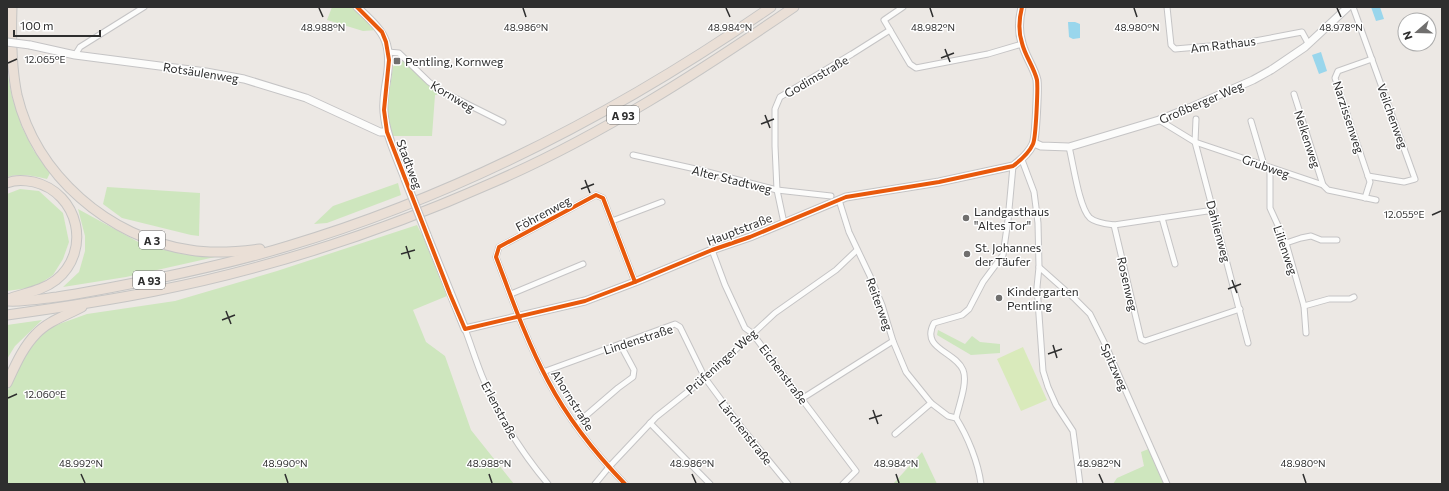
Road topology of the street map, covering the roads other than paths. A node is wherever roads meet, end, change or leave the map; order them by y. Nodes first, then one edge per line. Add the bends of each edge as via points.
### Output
1 (9, 7) edge
2 (12, 7) edge
3 (144, 7) edge
4 (357, 7) edge
5 (771, 7) edge
6 (794, 7) edge
7 (903, 7) edge
8 (1022, 7) edge
9 (1167, 7) edge
10 (1348, 7) edge
11 (1353, 7) edge
12 (7, 19) edge
13 (890, 30) junction
14 (7, 42) edge
15 (1308, 43) junction
16 (1022, 44) junction
17 (388, 52) junction
18 (75, 55) junction
19 (1372, 59) junction
20 (1294, 94) dead end
21 (1196, 119) dead end
22 (1159, 120) junction
23 (1252, 121) dead end
24 (503, 122) dead end
25 (387, 132) junction
26 (1195, 142) junction
27 (1034, 143) junction
28 (1069, 147) junction
29 (633, 155) dead end
30 (1022, 160) junction
31 (1013, 166) junction
32 (1267, 167) junction
33 (1368, 176) junction
34 (7, 183) edge
35 (1323, 185) junction
36 (777, 190) junction
37 (831, 196) dead end
38 (1365, 198) junction
39 (839, 200) junction
40 (1376, 200) dead end
41 (662, 202) dead end
42 (1214, 210) junction
43 (1162, 218) junction
44 (612, 221) junction
45 (784, 223) junction
46 (1114, 225) junction
47 (1337, 240) dead end
48 (1286, 243) junction
49 (289, 246) junction
50 (712, 250) junction
51 (857, 250) junction
52 (583, 264) dead end
53 (1175, 264) dead end
54 (1039, 266) junction
55 (635, 282) junction
56 (511, 294) junction
57 (1354, 297) dead end
58 (7, 300) edge
59 (89, 303) junction
60 (1304, 306) junction
61 (1240, 309) junction
62 (7, 315) edge
63 (519, 317) junction
64 (466, 330) junction
65 (752, 333) junction
66 (1306, 333) dead end
67 (893, 341) junction
68 (1248, 343) dead end
69 (620, 344) junction
70 (543, 372) junction
71 (705, 378) junction
72 (7, 383) edge
73 (803, 398) junction
74 (931, 403) junction
75 (956, 418) junction
76 (650, 423) junction
77 (575, 425) junction
78 (895, 434) dead end
79 (609, 468) junction
80 (548, 484) edge
81 (595, 484) edge
82 (624, 484) edge
83 (710, 484) edge
84 (788, 484) edge
85 (843, 484) edge
86 (981, 484) edge
87 (1080, 484) edge
88 (1167, 484) edge

1 - 12 highway
2 - 49 highway, A 3 via 11,49 14,75 17,95 27,125 52,168 87,204 109,221 129,231 162,244 190,250 224,252
3 - 18 street via 80,48
4 - 17 street, Stadtweg via 382,32
5 - 49 highway, A 93 via 648,87 546,142 422,199
6 - 59 highway, A 93 via 741,44 660,94 565,148 495,182 424,211 308,252 183,285
7 - 13 street via 884,20
8 - 16 street via 1019,25
9 - 15 street, Am Rathaus via 1171,45 1175,49 1244,43 1302,32
10 - 15 street, Großberger Weg
11 - 19 street, Veilchenweg
13 - 16 street via 910,64 916,68 988,54
13 - 36 street, Godimstraße via 780,97 775,109
14 - 18 street, Rotsäulenweg, bridge
15 - 22 street, Großberger Weg via 1253,80
16 - 27 street via 1037,79
17 - 24 street, Kornweg via 399,53 443,92
17 - 25 street, Stadtweg via 389,68 384,110
18 - 25 street, Rotsäulenweg via 244,79 306,98 380,132
19 - 33 street, Narzissenweg via 1338,71 1335,78
19 - 33 street, Veilchenweg via 1415,179 1404,182
20 - 35 street, Nelkenweg
21 - 26 street, Dahlienweg
22 - 26 street, Grubweg
22 - 28 street, Großberger Weg
23 - 32 street, Lilienweg
25 - 64 street, Stadtweg, bridge
26 - 32 street, Grubweg
26 - 42 street, Dahlienweg
27 - 28 street, Großberger Weg via 1041,146
27 - 30 street
28 - 46 street via 1083,209 1090,218
29 - 36 street, Alter Stadtweg
30 - 31 street, Hauptstraße
30 - 54 street via 1034,192 1039,230
31 - 39 street, Hauptstraße via 934,183 858,194
31 - 75 street via 1003,255 983,282 969,309 962,315 934,323 931,330 931,339 936,346 956,360 963,369 965,378
32 - 35 street, Grubweg
32 - 48 street, Lilienweg via 1270,208
33 - 38 street, Narzissenweg via 1370,182
34 - 58 highway, A 93 via 22,180 53,190 71,210 78,234 72,259 57,280 38,290
35 - 38 street, Grubweg via 1328,190
36 - 37 street, Alter Stadtweg
36 - 45 street, Godimstraße
38 - 40 street, Grubweg
39 - 45 street, Hauptstraße
39 - 51 street, Reiterweg
41 - 44 street
42 - 43 street
42 - 61 street, Dahlienweg
43 - 46 street
43 - 53 street
44 - 55 street, Föhrenweg
44 - 56 street, Föhrenweg via 603,198 596,195 500,248 496,257
45 - 50 street, Hauptstraße
46 - 61 street, Rosenweg via 1141,339 1145,341
47 - 48 street via 1322,240 1311,236
48 - 60 street, Lilienweg
49 - 58 highway, A 93 via 132,284 20,302
50 - 55 street, Hauptstraße
50 - 65 street, Eichenstraße via 745,328
51 - 65 street, Prüfeninger Weg via 836,270 775,313
51 - 67 street, Reiterweg via 882,306
52 - 56 street
54 - 87 street via 1037,287 1043,371 1056,405 1073,431
54 - 88 street, Spitzweg via 1090,314
55 - 63 street, Hauptstraße via 582,302
56 - 63 street, Föhrenweg
57 - 60 street via 1329,299
59 - 62 highway, A 93
59 - 72 highway, A 93 via 36,333
60 - 66 street, Lilienweg
61 - 68 street, Dahlienweg
63 - 64 street, Hauptstraße
63 - 70 street, Ahornstraße
64 - 80 street, Erlenstraße via 483,377 508,428
65 - 71 street, Prüfeninger Weg
65 - 73 street, Eichenstraße
67 - 73 street
67 - 74 street, Reiterweg via 906,372
69 - 70 street, Lindenstraße
69 - 71 street, Lindenstraße via 675,324 680,327
69 - 77 street via 634,370 633,377
70 - 77 street, Ahornstraße
71 - 76 street, Prüfeninger Weg
71 - 84 street, Lärchenstraße
73 - 85 street, Eichenstraße via 856,471
74 - 75 street, Reiterweg via 948,416
74 - 78 street
75 - 86 street via 974,457
76 - 79 street, Prüfeninger Weg
76 - 83 street
77 - 79 street, Ahornstraße
79 - 81 street, Prüfeninger Weg
79 - 82 street, Ahornstraße

